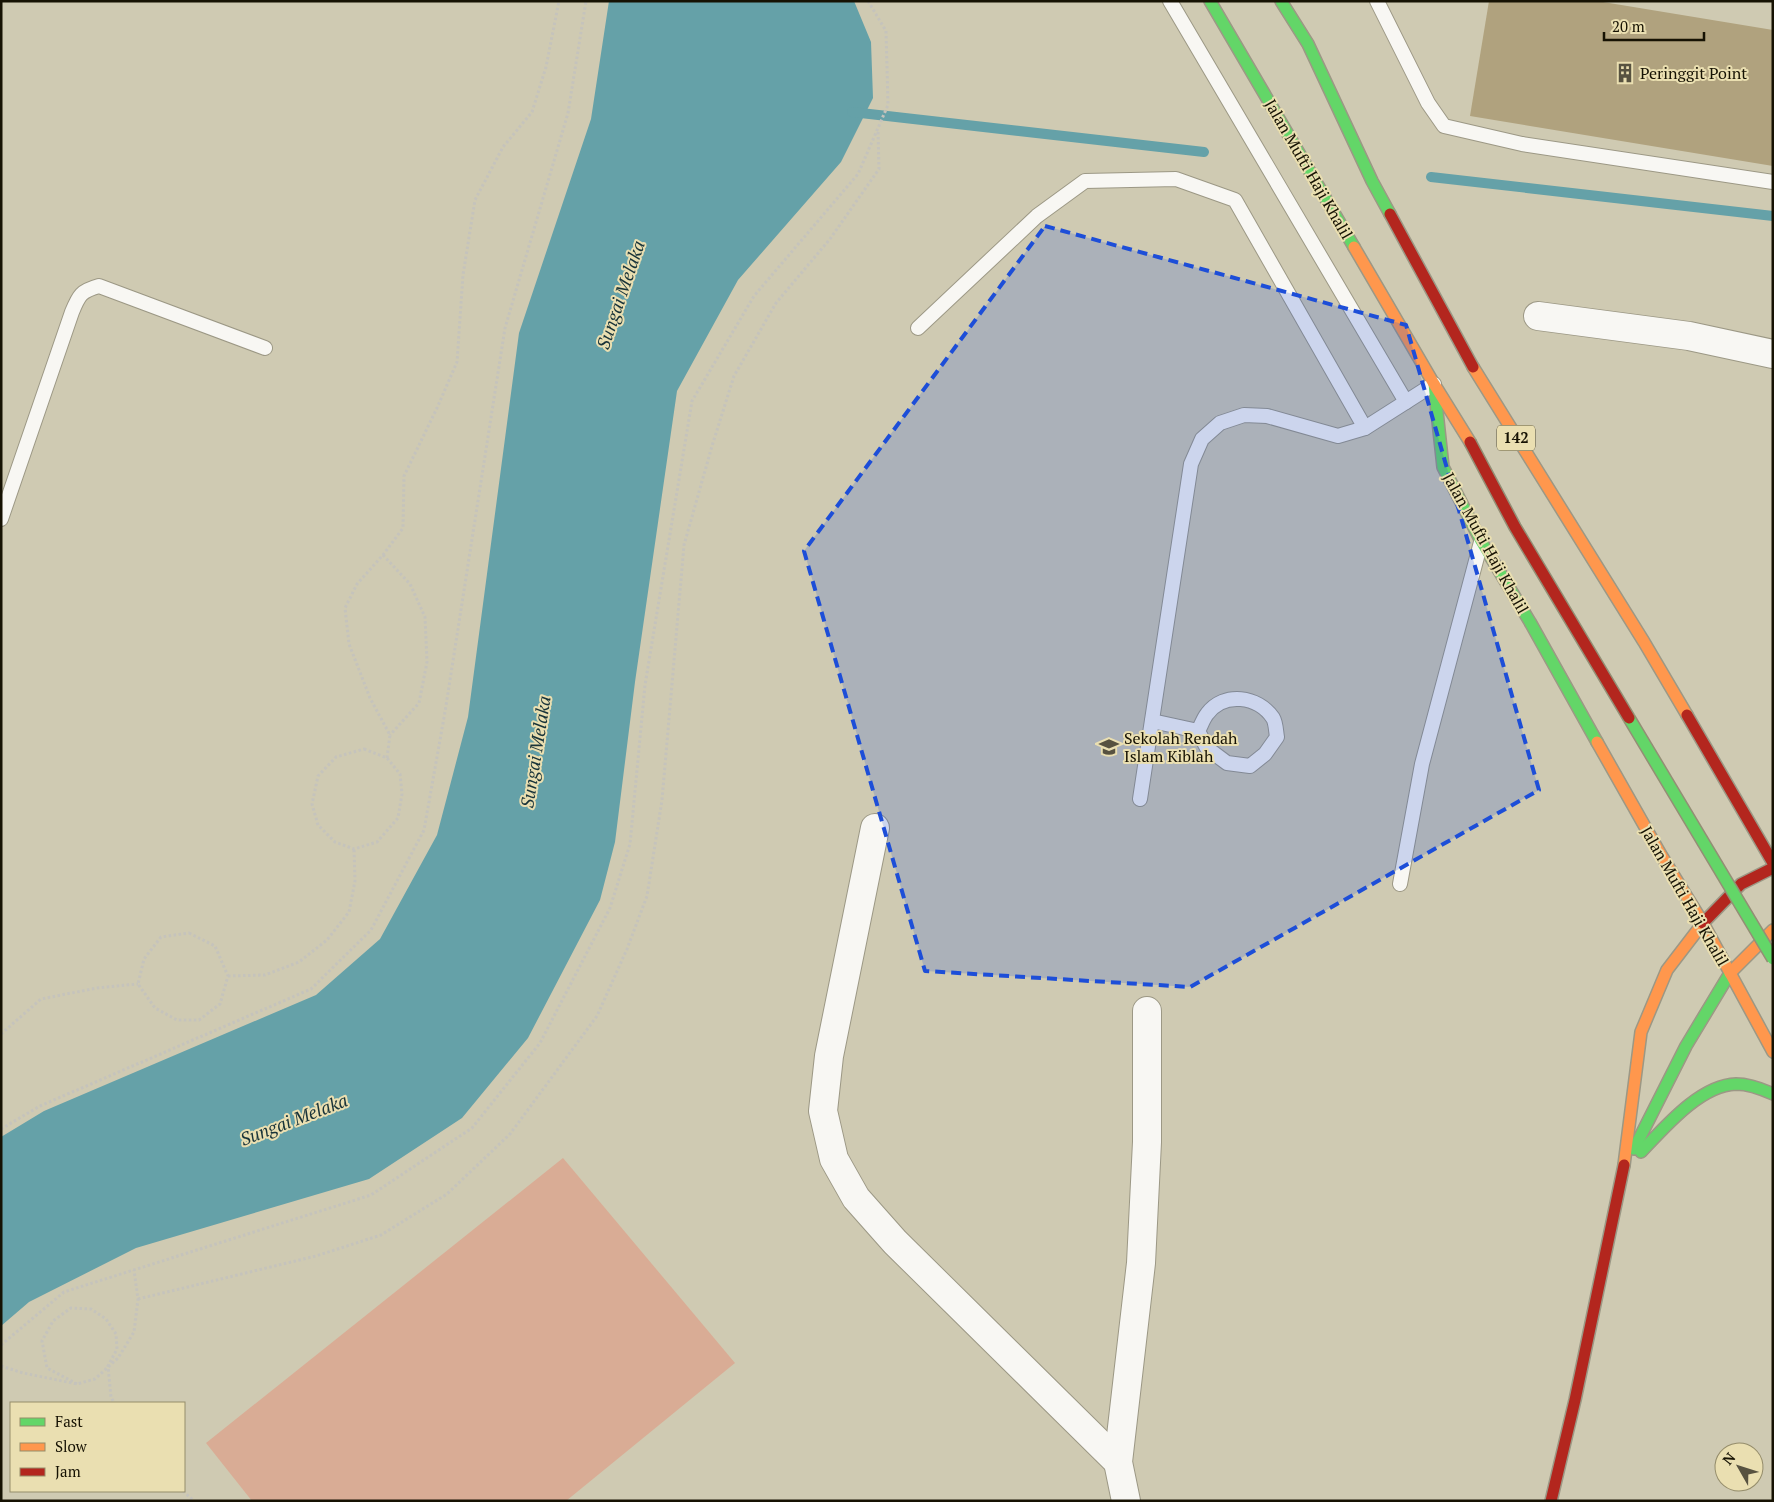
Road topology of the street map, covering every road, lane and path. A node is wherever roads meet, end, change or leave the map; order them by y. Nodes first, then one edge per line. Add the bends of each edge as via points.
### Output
1 (559, 1) edge
2 (586, 1) edge
3 (868, 1) edge
4 (1170, 1) edge
5 (1210, 1) edge
6 (1281, 1) edge
7 (1377, 1) edge
8 (878, 126) junction
9 (1773, 182) edge
10 (1538, 316) dead end
11 (918, 328) dead end
12 (265, 348) dead end
13 (1773, 354) edge
14 (1434, 384) junction
15 (1406, 402) junction
16 (1365, 428) junction
17 (1, 519) edge
18 (1481, 541) junction
19 (382, 555) junction
20 (1152, 721) junction
21 (1198, 731) junction
22 (390, 735) junction
23 (387, 758) junction
24 (1140, 799) dead end
25 (875, 828) dead end
26 (354, 849) junction
27 (1773, 863) edge
28 (1773, 868) edge
29 (1400, 884) dead end
30 (1703, 923) junction
31 (1773, 930) edge
32 (1773, 959) edge
33 (1730, 973) junction
34 (228, 976) junction
35 (138, 984) junction
36 (1147, 1011) dead end
37 (1, 1034) edge
38 (1773, 1052) edge
39 (1773, 1094) edge
40 (1, 1129) edge
41 (1624, 1169) junction
42 (134, 1270) junction
43 (138, 1299) junction
44 (1, 1345) edge
45 (1, 1366) edge
46 (108, 1366) junction
47 (77, 1384) junction
48 (114, 1402) edge
49 (1118, 1462) junction
50 (183, 1492) edge
51 (194, 1501) edge
52 (1126, 1501) edge
53 (1551, 1501) edge

1 - 19 path via 546,67 532,112 503,147 475,200 463,275 457,362 404,476 402,528
2 - 40 path via 568,113 505,328 424,830 371,930 311,989 40,1106
3 - 8 path via 886,31 888,105
4 - 15 lane
5 - 14 main road, Jalan Mufti Haji Khalil / 142
6 - 27 main road, 142 via 1308,44 1372,181 1482,381 1644,642
7 - 9 lane via 1428,103 1444,126 1522,144
8 - 42 path via 858,174 754,296 692,401 645,685 630,844 610,908 540,1043 472,1128 371,1195
8 - 43 path via 879,168 830,239 776,303 734,376 684,545 662,800 647,896 597,1016 510,1134 447,1194 380,1234 316,1256
10 - 13 street via 1689,336
11 - 16 lane via 1037,216 1085,181 1176,179 1235,200
12 - 17 lane via 99,286 86,290 72,312
14 - 15 lane
14 - 18 main road, Jalan Mufti Haji Khalil / 142 via 1443,467
14 - 32 main road, 142, bridge via 1470,442 1515,528
15 - 16 lane
16 - 20 lane via 1338,436 1267,416 1244,415 1220,423 1202,439 1191,464
18 - 29 lane via 1422,764
18 - 30 main road, Jalan Mufti Haji Khalil / 142
19 - 22 path via 357,584 345,608 349,644 370,698
19 - 22 path via 410,584 425,617 427,662 419,702
20 - 21 lane
20 - 24 lane
21 - 21 lane via 1207,748 1227,763 1250,766 1265,754 1277,737 1274,719 1259,704 1240,698 1221,702 1207,714
22 - 23 path
23 - 26 path via 400,774 402,794 398,818 377,842
23 - 26 path via 364,748 336,757 318,776 312,804 318,825 335,842
25 - 49 street via 829,1056 823,1111 834,1159 856,1198 895,1242
26 - 34 path via 355,881 349,912 327,940 299,962 264,975
28 - 30 main road via 1741,884
30 - 33 main road, Jalan Mufti Haji Khalil / 142
30 - 41 main road via 1667,970 1641,1032
31 - 33 main road
33 - 38 main road, Jalan Mufti Haji Khalil / 142
33 - 41 main road via 1686,1046
34 - 35 path via 220,1004 199,1020 177,1020 155,1008
34 - 35 path via 215,946 189,933 161,937 144,958
35 - 37 path via 97,988 41,1000
36 - 49 street via 1147,1142 1141,1263
39 - 41 main road via 1758,1087 1734,1084 1707,1092 1678,1114
41 - 53 main road
42 - 43 path
42 - 44 path via 64,1292
43 - 46 path via 134,1332 118,1358
45 - 47 path
46 - 47 path via 94,1378
46 - 47 path via 117,1349 116,1334 106,1319 91,1309 71,1308 53,1321 42,1341 48,1368
46 - 48 path
49 - 52 street
50 - 51 path

